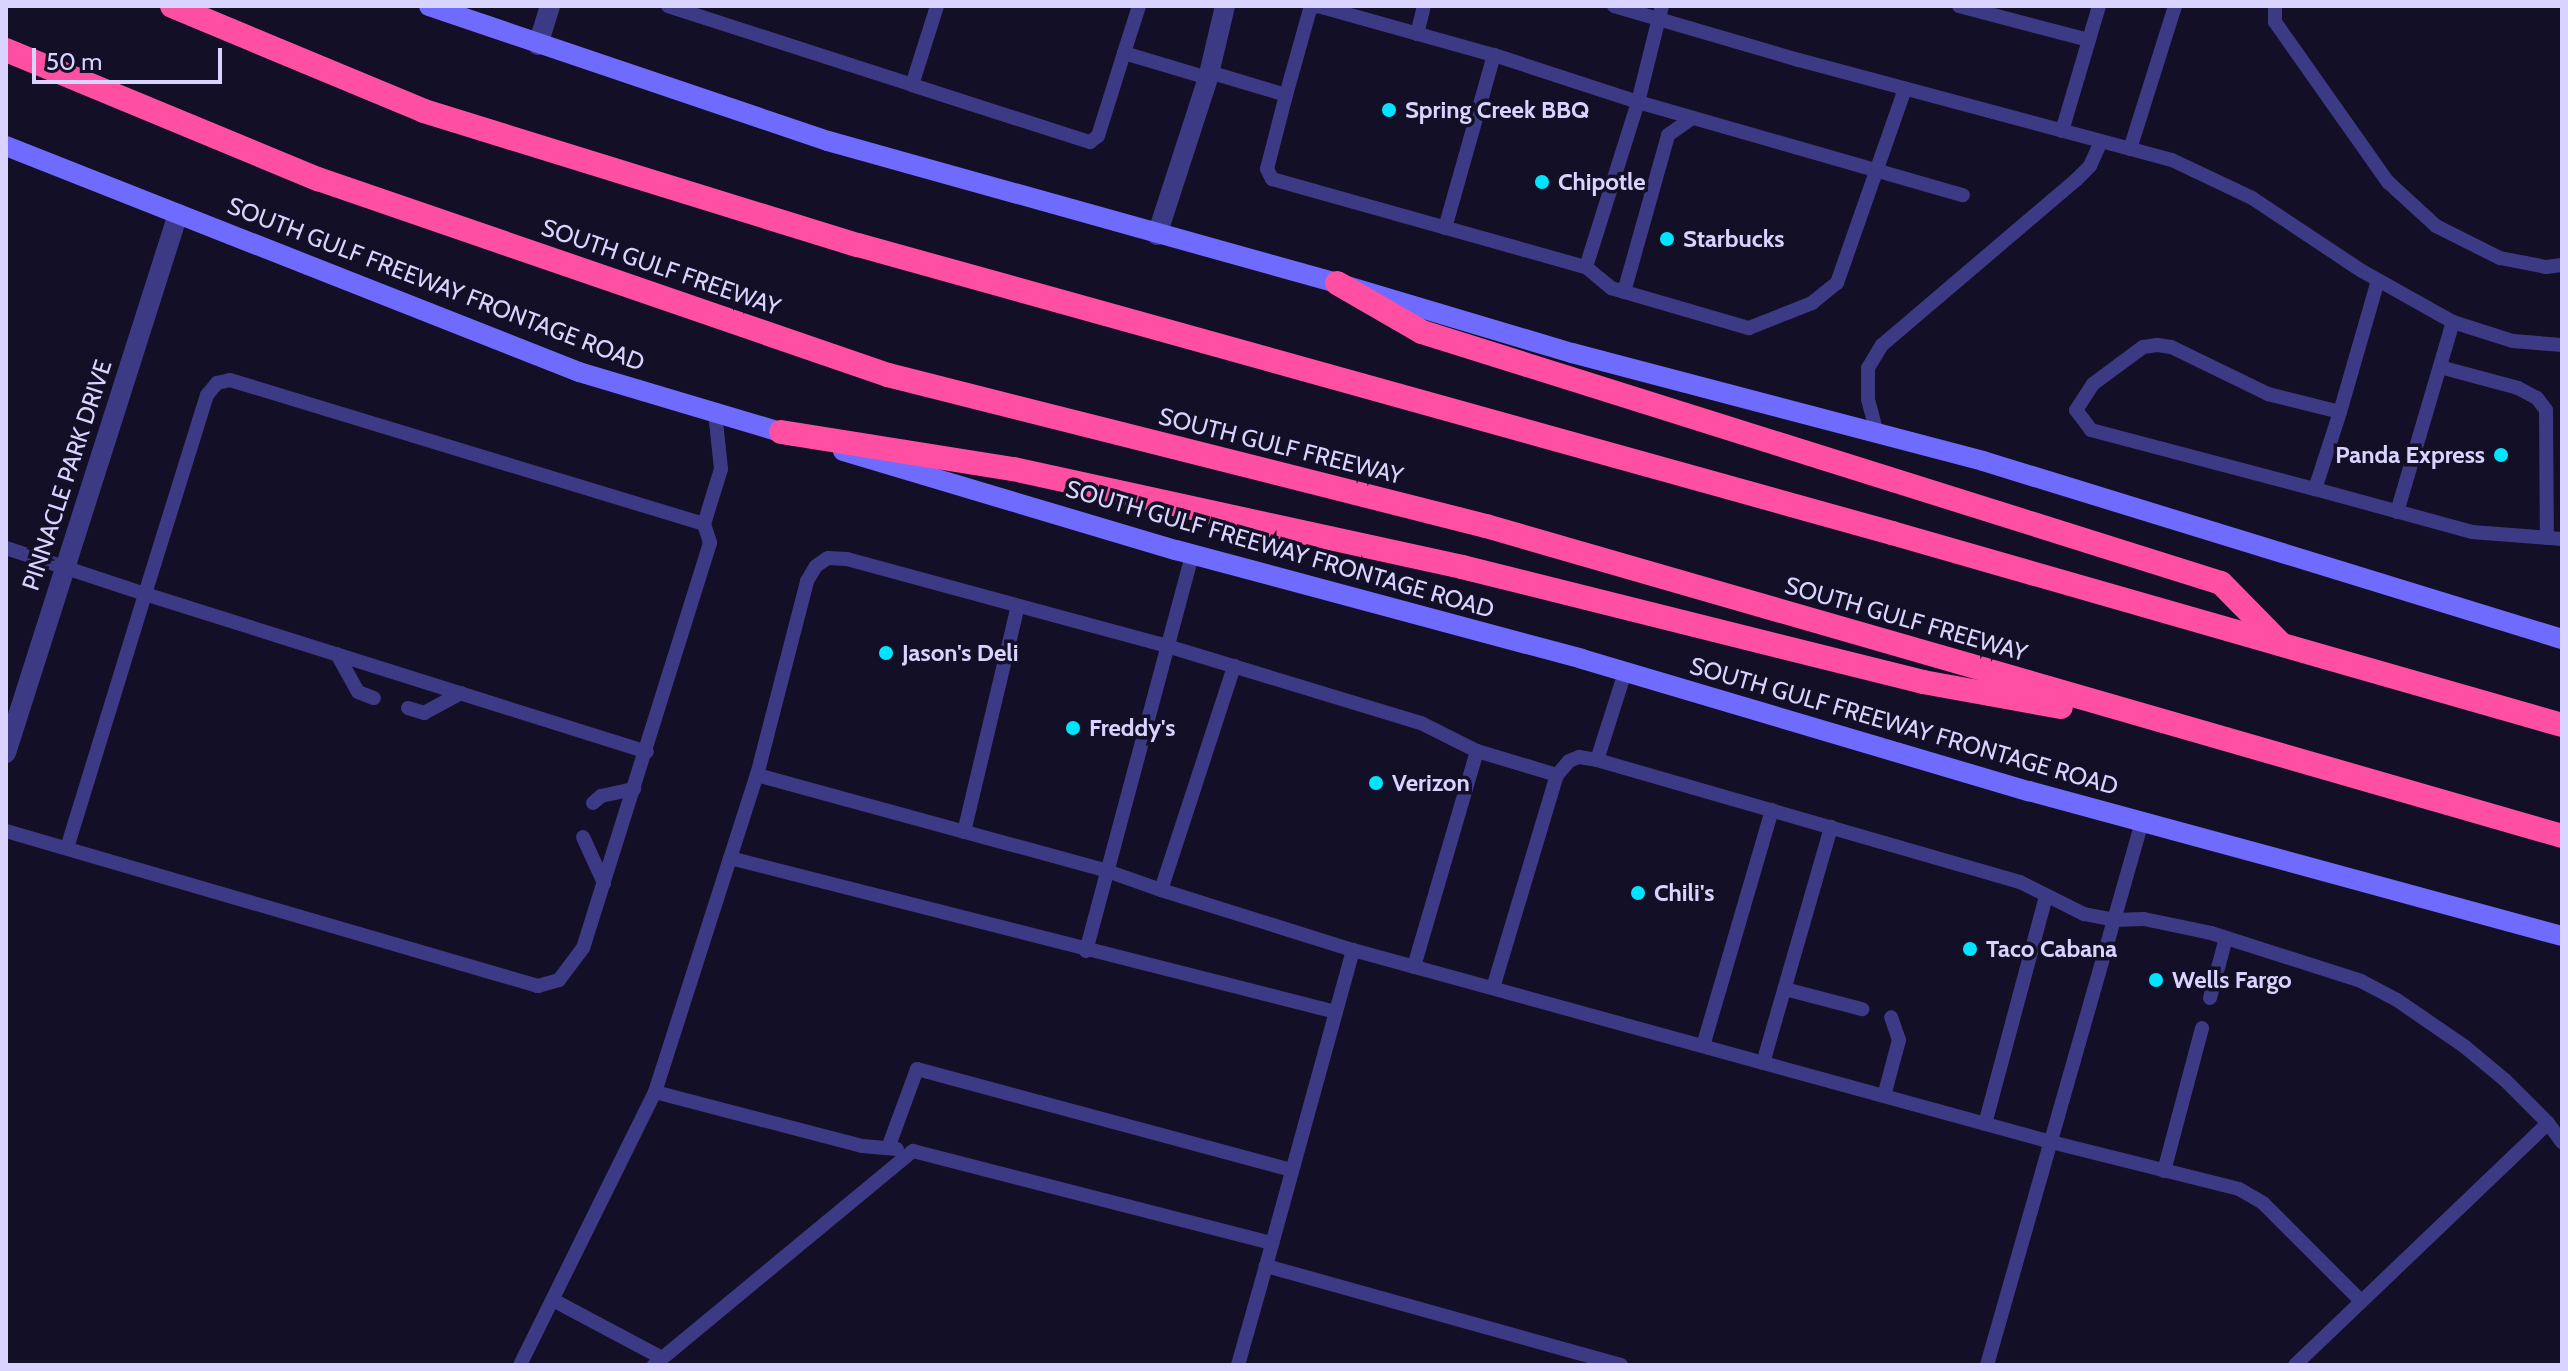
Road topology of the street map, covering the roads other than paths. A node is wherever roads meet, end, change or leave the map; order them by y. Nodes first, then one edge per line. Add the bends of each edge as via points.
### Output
1 (172, 6) edge
2 (429, 6) edge
3 (550, 6) edge
4 (668, 6) edge
5 (937, 6) edge
6 (1139, 6) edge
7 (1225, 6) edge
8 (1318, 6) edge
9 (1424, 6) edge
10 (1614, 6) edge
11 (1959, 6) edge
12 (2099, 6) edge
13 (2175, 6) edge
14 (2275, 6) edge
15 (1662, 13) edge
16 (1417, 34) junction
17 (2089, 40) junction
18 (538, 45) junction
19 (6, 50) edge
20 (1124, 53) junction
21 (1494, 55) junction
22 (1208, 75) junction
23 (912, 85) junction
24 (1905, 89) junction
25 (1286, 95) junction
26 (1638, 102) junction
27 (1692, 118) junction
28 (2062, 131) junction
29 (2101, 141) junction
30 (6, 146) edge
31 (2130, 149) junction
32 (1876, 172) junction
33 (1963, 195) dead end
34 (178, 214) junction
35 (1445, 228) junction
36 (1157, 235) junction
37 (2562, 265) edge
38 (1586, 267) junction
39 (2378, 280) junction
40 (1337, 283) junction
41 (1624, 292) junction
42 (2453, 322) junction
43 (2562, 345) edge
44 (2440, 367) junction
45 (715, 412) junction
46 (2340, 412) junction
47 (781, 432) junction
48 (1877, 433) junction
49 (2315, 489) junction
50 (2397, 512) junction
51 (704, 524) junction
52 (2555, 538) edge
53 (6, 548) edge
54 (1192, 555) junction
55 (65, 568) junction
56 (145, 594) junction
57 (1018, 606) junction
58 (2562, 639) edge
59 (1167, 646) junction
60 (2283, 646) junction
61 (337, 654) junction
62 (1234, 666) junction
63 (1625, 672) junction
64 (461, 693) junction
65 (374, 698) dead end
66 (408, 708) dead end
67 (2562, 725) edge
68 (2189, 730) junction
69 (1477, 751) junction
70 (647, 752) junction
71 (6, 753) edge
72 (1597, 760) junction
73 (757, 775) junction
74 (1557, 775) junction
75 (634, 789) junction
76 (593, 803) dead end
77 (1772, 810) junction
78 (2142, 822) junction
79 (1831, 827) junction
80 (6, 831) edge
81 (964, 832) junction
82 (2562, 836) edge
83 (583, 837) dead end
84 (67, 848) junction
85 (730, 858) junction
86 (1107, 871) junction
87 (604, 883) junction
88 (1161, 890) junction
89 (2046, 897) junction
90 (2114, 920) junction
91 (2562, 936) edge
92 (2226, 938) junction
93 (1353, 950) junction
94 (1086, 951) junction
95 (1414, 967) junction
96 (1493, 988) junction
97 (1785, 989) junction
98 (2210, 998) dead end
99 (1862, 1009) dead end
100 (1336, 1012) junction
101 (1891, 1017) dead end
102 (2202, 1028) dead end
103 (1703, 1046) junction
104 (1763, 1063) junction
105 (655, 1092) junction
106 (1884, 1096) junction
107 (2548, 1123) junction
108 (1985, 1124) junction
109 (2051, 1142) junction
110 (2562, 1142) edge
111 (888, 1148) junction
112 (913, 1151) junction
113 (1292, 1170) junction
114 (2164, 1171) junction
115 (1272, 1243) junction
116 (1266, 1266) junction
117 (553, 1300) junction
118 (2361, 1301) junction
119 (658, 1362) edge
120 (520, 1365) edge
121 (1238, 1365) edge
122 (1621, 1365) edge
123 (1987, 1365) edge
124 (2295, 1365) edge

1 - 60 highway via 424,111 858,245
2 - 18 main road
3 - 18 street
4 - 23 lane
5 - 23 lane
6 - 20 lane
7 - 22 street
8 - 16 lane
8 - 25 lane via 1310,9
9 - 16 lane
10 - 15 lane
11 - 17 lane
12 - 17 lane
13 - 31 lane
14 - 37 lane via 2275,22 2388,182 2436,226 2500,258
15 - 24 lane
15 - 26 lane
16 - 21 lane
17 - 28 lane
18 - 36 main road via 828,141
19 - 68 highway, SOUTH GULF FREEWAY via 318,179 888,375 1486,526
20 - 22 lane
20 - 23 lane via 1098,136 1090,142
21 - 26 lane
21 - 35 lane
22 - 25 lane
22 - 36 street
24 - 28 lane
24 - 32 lane
25 - 35 lane via 1267,169 1272,179
26 - 27 lane
26 - 38 lane
27 - 32 lane
27 - 41 lane via 1668,135
28 - 29 lane
29 - 31 lane
29 - 48 lane via 2090,166 2076,180 1882,345 1868,368 1868,399
30 - 34 main road, SOUTH GULF FREEWAY FRONTAGE ROAD
31 - 39 lane via 2215,178
32 - 33 lane
32 - 41 lane via 1837,283 1812,303 1749,328
34 - 45 main road, SOUTH GULF FREEWAY FRONTAGE ROAD via 579,372
34 - 55 street, PINNACLE PARK DRIVE
35 - 38 lane
36 - 40 main road
38 - 41 lane
39 - 42 lane
39 - 46 lane
40 - 48 main road via 1572,353
40 - 60 highway via 1422,332 2221,583
42 - 43 lane via 2513,341
42 - 44 lane
44 - 50 lane
44 - 52 lane via 2518,388 2546,410
45 - 47 main road, SOUTH GULF FREEWAY FRONTAGE ROAD
45 - 51 lane via 721,469
46 - 49 lane
46 - 49 lane via 2268,394 2157,345 2143,347 2093,384 2076,410 2091,430
47 - 54 main road, SOUTH GULF FREEWAY FRONTAGE ROAD
47 - 68 highway via 1013,469 1462,567 1923,682
48 - 58 main road
49 - 50 lane
50 - 52 lane via 2472,532
51 - 56 lane via 230,380 217,383 207,395
51 - 70 lane via 710,543
53 - 55 lane
54 - 59 lane
54 - 63 main road, SOUTH GULF FREEWAY FRONTAGE ROAD
55 - 56 lane
55 - 71 street, PINNACLE PARK DRIVE
56 - 61 lane
56 - 84 lane
57 - 59 lane
57 - 73 lane via 828,558 807,581
57 - 81 lane
59 - 62 lane
59 - 86 lane
60 - 67 highway
61 - 64 lane
61 - 65 lane via 358,692
62 - 69 lane via 1421,723
62 - 88 lane
63 - 72 lane
63 - 78 main road, SOUTH GULF FREEWAY FRONTAGE ROAD
64 - 66 lane via 424,713
64 - 70 lane
68 - 82 highway, SOUTH GULF FREEWAY
69 - 74 lane
69 - 95 lane
70 - 75 lane
72 - 74 lane via 1579,757
72 - 77 lane
73 - 81 lane
73 - 85 lane
74 - 96 lane
75 - 76 lane via 601,796
75 - 87 lane
77 - 79 lane
77 - 103 lane
78 - 90 lane
78 - 91 main road, SOUTH GULF FREEWAY FRONTAGE ROAD
79 - 89 lane via 2020,882
79 - 97 lane
80 - 84 lane
81 - 86 lane
83 - 87 lane
84 - 87 lane via 538,986 559,980 572,967
85 - 94 lane
85 - 105 lane
86 - 88 lane
86 - 94 lane
88 - 93 lane
89 - 90 lane
89 - 108 lane
90 - 92 lane via 2144,919
90 - 109 lane
92 - 98 lane
92 - 107 lane via 2361,981 2397,1000 2505,1080
93 - 95 lane
93 - 100 lane
94 - 100 lane
95 - 96 lane
96 - 103 lane
97 - 99 lane
97 - 104 lane
100 - 113 lane
101 - 106 lane via 1899,1040
102 - 114 lane
103 - 104 lane
104 - 106 lane
105 - 111 lane via 862,1146
105 - 117 lane
106 - 108 lane
107 - 110 lane
107 - 118 lane
108 - 109 lane
109 - 114 lane
109 - 123 lane
111 - 112 lane
111 - 113 lane via 917,1069
112 - 115 lane
112 - 119 lane
113 - 115 lane
114 - 118 lane via 2239,1189 2263,1203
115 - 116 lane
116 - 121 lane
116 - 122 lane
117 - 119 lane
117 - 120 lane
118 - 124 lane

